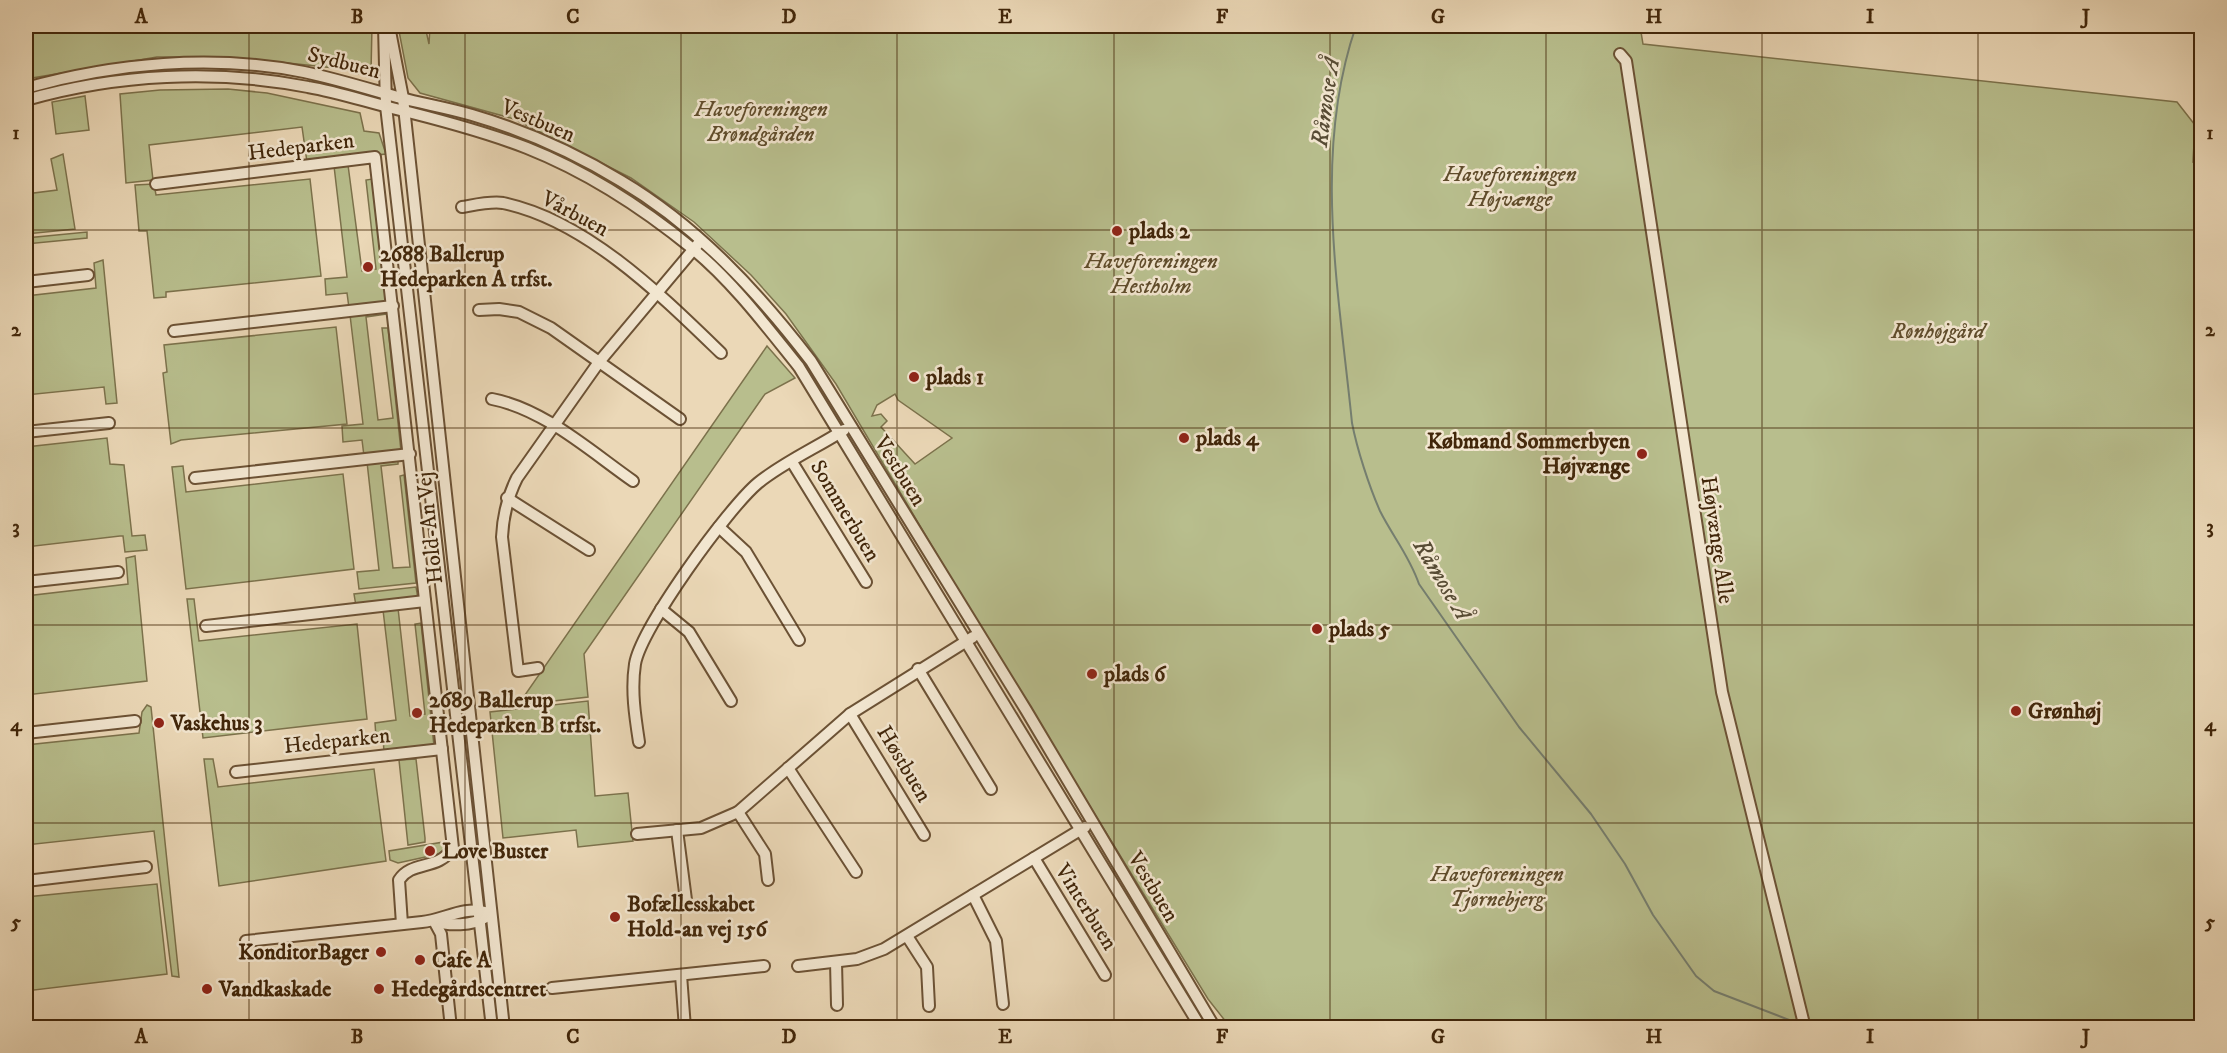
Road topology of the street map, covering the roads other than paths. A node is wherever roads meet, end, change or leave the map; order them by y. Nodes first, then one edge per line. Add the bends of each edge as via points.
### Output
1 (384, 26) edge
2 (389, 26) edge
3 (1620, 54) dead end
4 (26, 88) edge
5 (385, 93) junction
6 (403, 98) junction
7 (26, 100) edge
8 (386, 106) junction
9 (404, 111) junction
10 (156, 184) dead end
11 (462, 207) dead end
12 (702, 240) junction
13 (694, 249) junction
14 (88, 275) dead end
15 (26, 282) edge
16 (658, 292) junction
17 (393, 306) junction
18 (479, 310) dead end
19 (174, 331) dead end
20 (721, 353) dead end
21 (599, 362) junction
22 (492, 399) dead end
23 (680, 419) dead end
24 (109, 423) dead end
25 (554, 426) junction
26 (850, 427) junction
27 (26, 432) edge
28 (840, 433) junction
29 (410, 454) junction
30 (792, 462) junction
31 (195, 478) dead end
32 (633, 481) dead end
33 (507, 498) junction
34 (719, 527) junction
35 (450, 536) junction
36 (436, 538) junction
37 (419, 539) junction
38 (590, 550) dead end
39 (118, 572) dead end
40 (26, 582) edge
41 (866, 582) dead end
42 (425, 601) junction
43 (661, 609) junction
44 (206, 626) dead end
45 (978, 633) junction
46 (799, 640) dead end
47 (967, 640) junction
48 (538, 668) dead end
49 (918, 669) junction
50 (731, 701) dead end
51 (850, 714) junction
52 (135, 721) dead end
53 (26, 733) edge
54 (639, 742) dead end
55 (442, 749) junction
56 (788, 768) junction
57 (236, 772) dead end
58 (991, 789) dead end
59 (738, 812) junction
60 (1092, 822) junction
61 (1081, 829) junction
62 (677, 830) junction
63 (637, 834) dead end
64 (924, 835) dead end
65 (1034, 858) junction
66 (146, 867) dead end
67 (855, 872) dead end
68 (768, 880) dead end
69 (26, 881) edge
70 (973, 895) junction
71 (686, 900) dead end
72 (491, 914) junction
73 (480, 916) junction
74 (434, 921) junction
75 (402, 924) junction
76 (907, 936) junction
77 (246, 941) dead end
78 (836, 962) junction
79 (764, 966) dead end
80 (798, 966) dead end
81 (681, 975) junction
82 (1105, 975) dead end
83 (552, 988) dead end
84 (1003, 1004) dead end
85 (837, 1005) dead end
86 (929, 1006) dead end
87 (451, 1028) edge
88 (492, 1028) edge
89 (504, 1028) edge
90 (685, 1028) edge
91 (1201, 1028) edge
92 (1215, 1028) edge
93 (1805, 1028) edge

1 - 5 street, Hold-An Vej
2 - 6 street, Hold-An Vej
3 - 93 street, Højvænge Alle via 1626,61 1722,692
4 - 5 street, Sydbuen via 163,63 218,62 304,72
5 - 6 street, Sydbuen
5 - 8 street, Hold-An Vej
6 - 9 street, Hold-An Vej
6 - 12 street, Vestbuen via 472,115 535,138 622,181
7 - 8 street, Sydbuen via 96,84 198,76 308,87
8 - 9 street, Vestbuen
8 - 36 street, Hold-An Vej
9 - 13 street, Vestbuen via 528,148 614,192
9 - 35 street, Hold-An Vej
10 - 17 street, Hedeparken via 375,157
11 - 16 street, Vårbuen via 500,202 545,217 602,249
12 - 13 street
12 - 26 street, Vestbuen via 770,308 811,361
13 - 16 street
13 - 28 street, Vestbuen via 785,349
14 - 15 street
16 - 20 street, Vårbuen
16 - 21 street
17 - 19 street
17 - 29 street, Hedeparken
18 - 21 street via 519,312 551,328
21 - 23 street
21 - 25 street
22 - 25 street via 515,403
24 - 27 street
25 - 32 street
25 - 33 street
26 - 28 street, Sommerbuen
26 - 45 street, Vestbuen
28 - 30 street, Sommerbuen
28 - 47 street, Vestbuen
29 - 31 street
29 - 37 street, Hedeparken
30 - 34 street, Sommerbuen via 759,482
30 - 41 street, Sommerbuen
33 - 38 street
33 - 48 street via 502,537 518,671
34 - 43 street, Sommerbuen
34 - 46 street via 746,552
35 - 36 street
35 - 72 street, Hold-An Vej
36 - 37 street
36 - 73 street, Hold-An Vej
37 - 42 street, Hedeparken
39 - 40 street
42 - 44 street
42 - 55 street, Hedeparken
43 - 50 street via 689,632
43 - 54 street, Sommerbuen via 635,662 632,690
45 - 47 street, Høstbuen
45 - 60 street, Vestbuen
47 - 49 street, Høstbuen
47 - 61 street, Vestbuen
49 - 51 street, Høstbuen
49 - 58 street
51 - 56 street, Høstbuen
51 - 64 street, Høstbuen
52 - 53 street
55 - 57 street, Hedeparken
55 - 75 street, Hedeparken via 453,848 436,864 410,870 399,880
56 - 59 street, Høstbuen
56 - 67 street
59 - 62 street, Høstbuen via 712,825
59 - 68 street via 765,854
60 - 61 street, Vinterbuen
60 - 92 street, Vestbuen
61 - 65 street, Vinterbuen
61 - 91 street, Vestbuen
62 - 63 street, Høstbuen
62 - 71 street
65 - 70 street, Vinterbuen
65 - 82 street, Vinterbuen
66 - 69 street
70 - 76 street, Vinterbuen
70 - 84 street via 996,941
72 - 73 street
72 - 89 street, Hold-An Vej
73 - 74 street via 444,915
73 - 88 street, Hold-An Vej
74 - 75 street
74 - 87 street via 440,932
75 - 77 street
76 - 78 street, Vinterbuen via 871,955
76 - 86 street via 927,967
78 - 80 street, Vinterbuen
78 - 85 street
79 - 81 street
81 - 83 street
81 - 90 street

